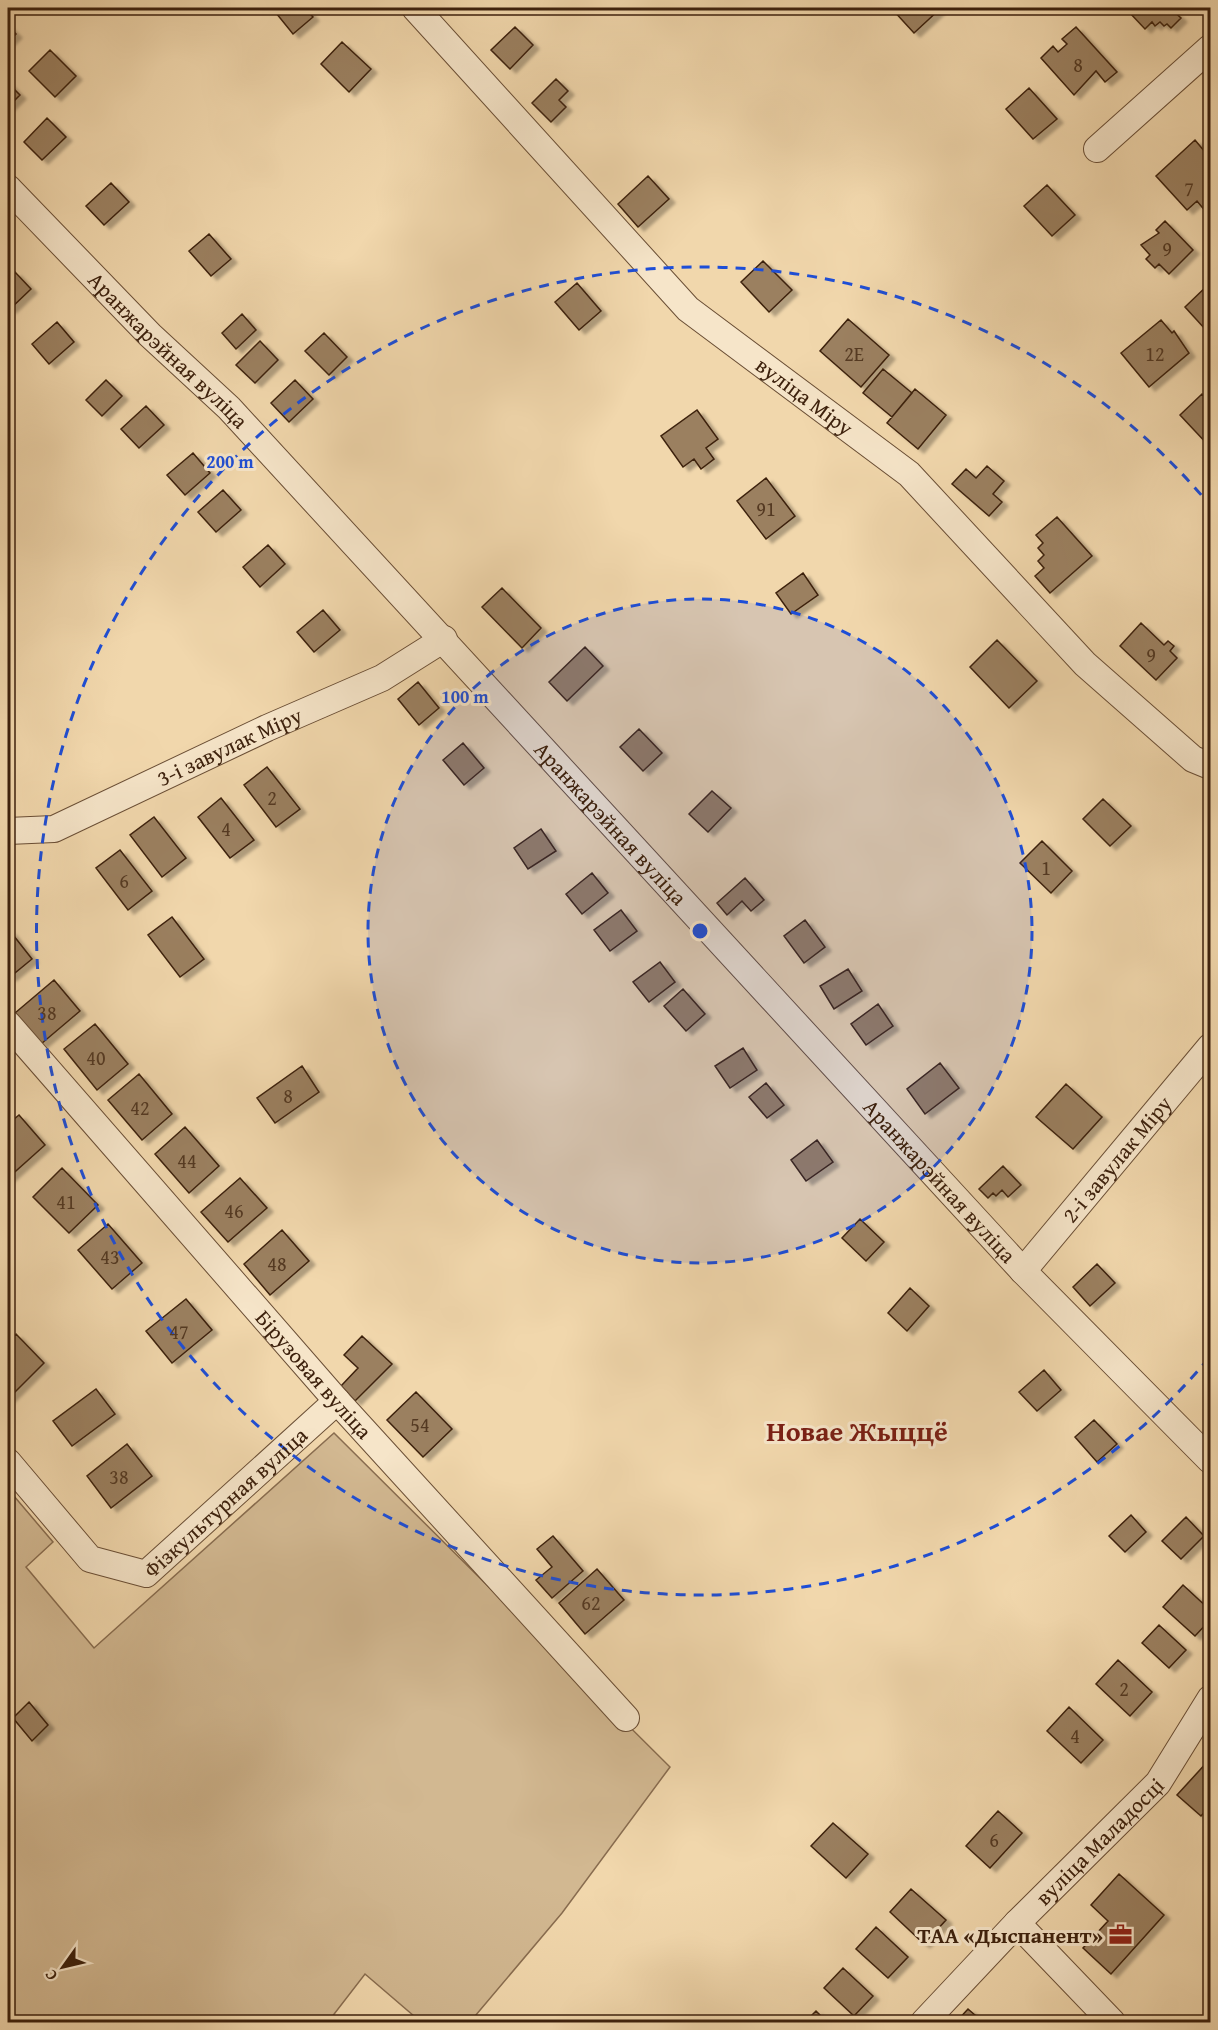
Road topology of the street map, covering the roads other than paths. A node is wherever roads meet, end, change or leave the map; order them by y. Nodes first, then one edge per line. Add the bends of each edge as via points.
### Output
1 (415, 8) edge
2 (1210, 48) edge
3 (1097, 149) dead end
4 (8, 188) edge
5 (444, 639) junction
6 (1210, 766) edge
7 (8, 831) edge
8 (8, 1024) edge
9 (1210, 1047) edge
10 (1023, 1271) junction
11 (337, 1401) junction
12 (1210, 1460) edge
13 (8, 1462) edge
14 (1210, 1699) edge
15 (626, 1718) dead end
16 (1017, 1923) junction
17 (924, 2022) edge
18 (1112, 2022) edge

1 - 6 street, вуліца Міру via 688,309 909,474 1085,664 1194,759
2 - 3 street
4 - 5 street, Аранжарэйная вуліца via 150,335 229,408
5 - 7 street, 3-і завулак Міру via 382,678 54,829
5 - 10 street, Аранжарэйная вуліца
8 - 11 street, Бірузовая вуліца
9 - 10 street, 2-і завулак Міру
10 - 12 street, Аранжарэйная вуліца
11 - 13 street, Фізкультурная вуліца via 146,1574 90,1558
11 - 15 street, Бірузовая вуліца
14 - 16 street, вуліца Маладосці via 1158,1783
16 - 17 street, вуліца Маладосці
16 - 18 street

